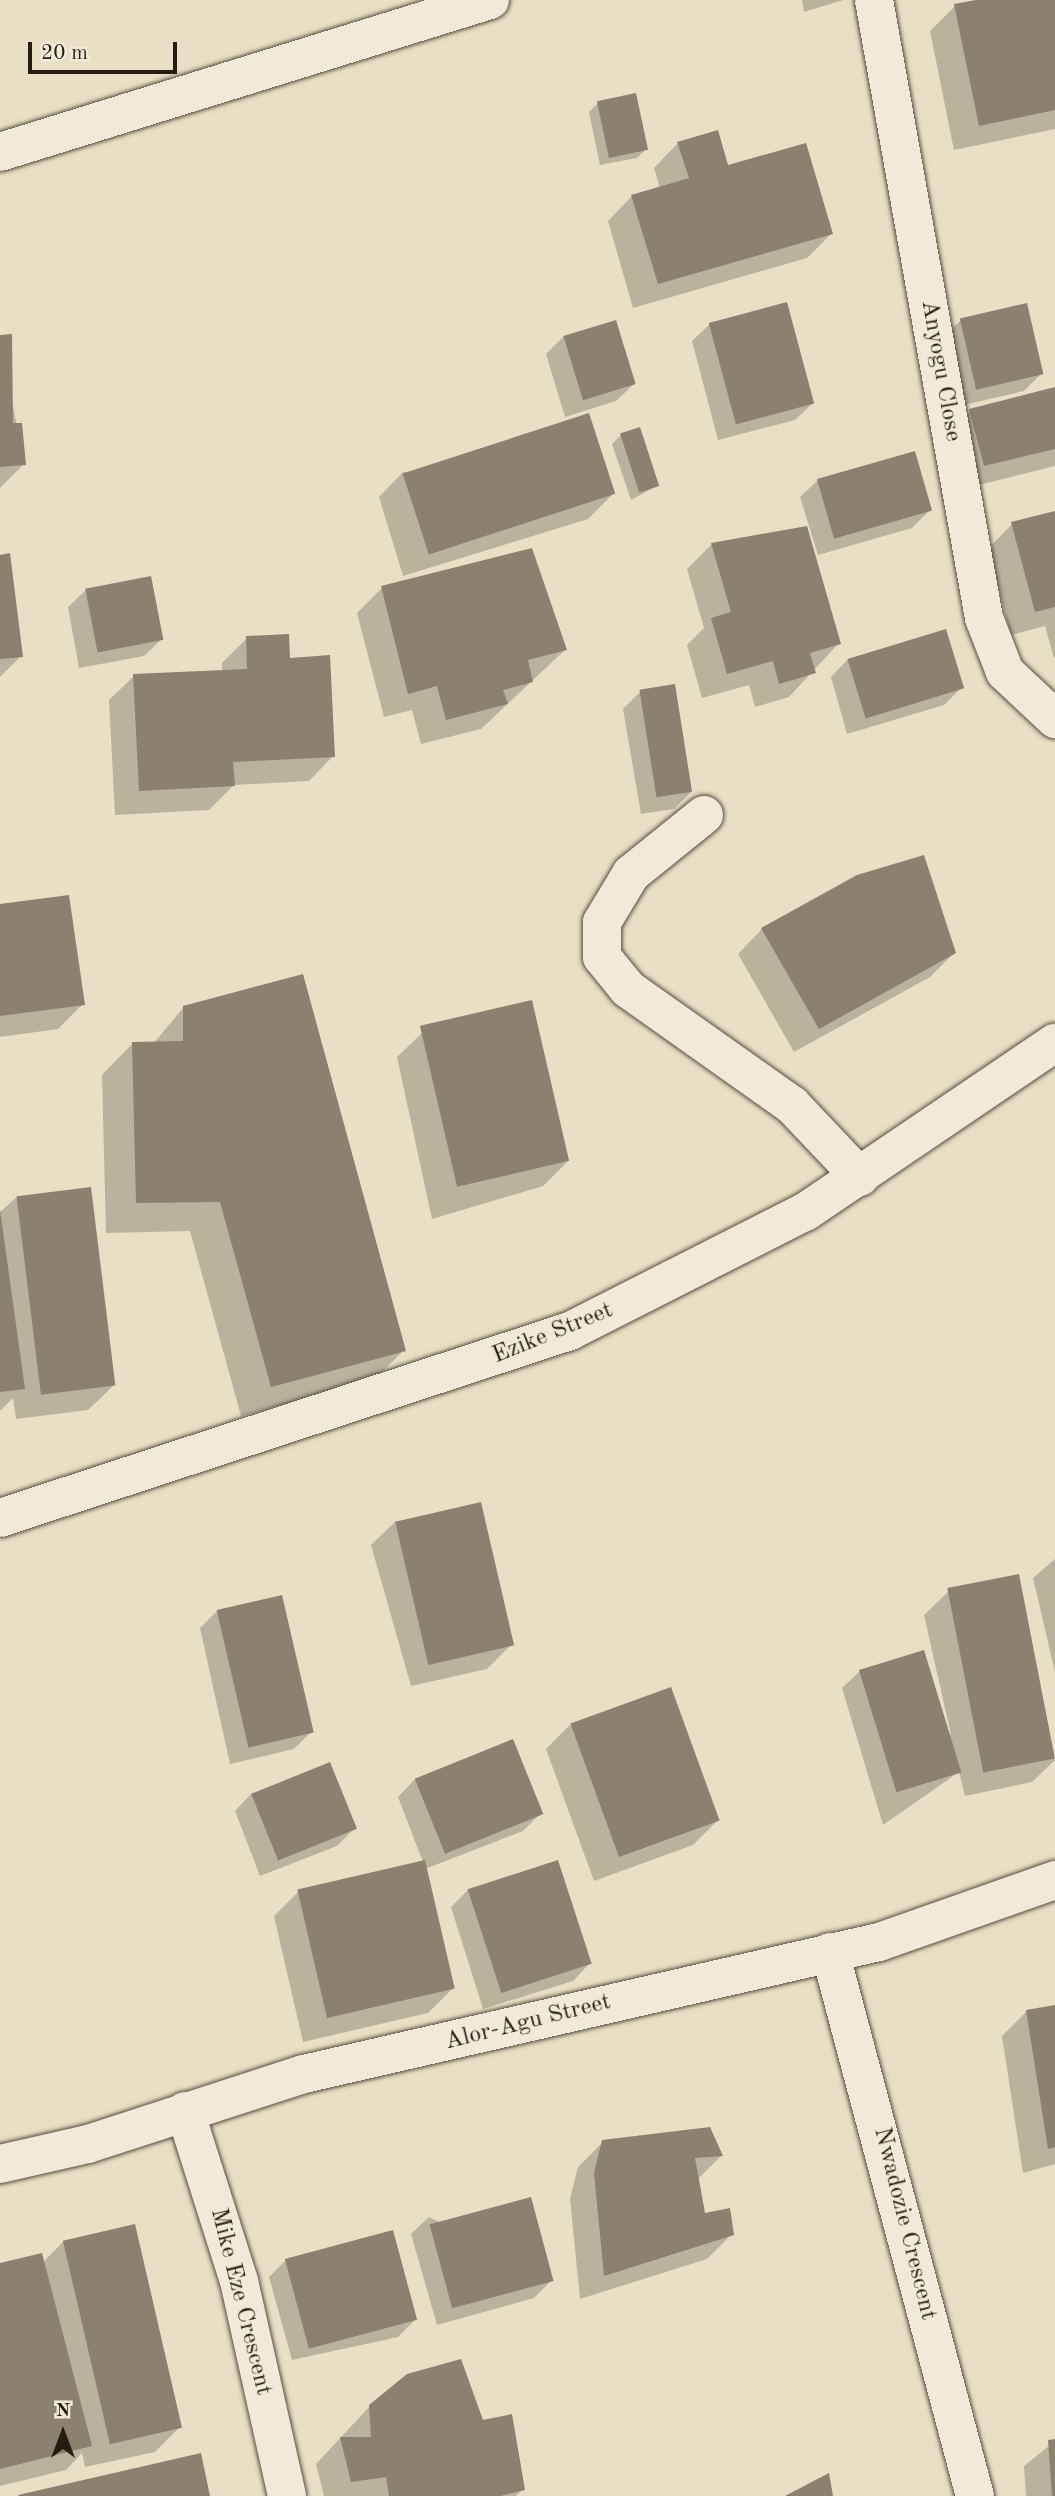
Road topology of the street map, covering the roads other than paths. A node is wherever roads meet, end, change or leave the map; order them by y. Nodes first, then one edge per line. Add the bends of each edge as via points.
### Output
1 (490, 0) edge
2 (874, 0) edge
3 (0, 152) edge
4 (1055, 719) edge
5 (704, 815) dead end
6 (1055, 1043) edge
7 (860, 1177) junction
8 (0, 1518) edge
9 (1055, 1880) edge
10 (830, 1952) junction
11 (185, 2111) junction
12 (0, 2164) edge
13 (286, 2496) edge
14 (975, 2496) edge

1 - 3 street
2 - 4 street, Anyogu Close via 984,618 1005,672
5 - 7 street via 631,874 602,922 602,957 637,996 792,1105
6 - 7 street, Ezike Street
7 - 8 street, Ezike Street via 755,1241 570,1331
9 - 10 street, Alor-Agu Street
10 - 11 street, Alor-Agu Street via 304,2074
10 - 14 street, Nwadozie Crescent
11 - 12 street, Alor-Agu Street
11 - 13 street, Mike Eze Crescent via 239,2281

